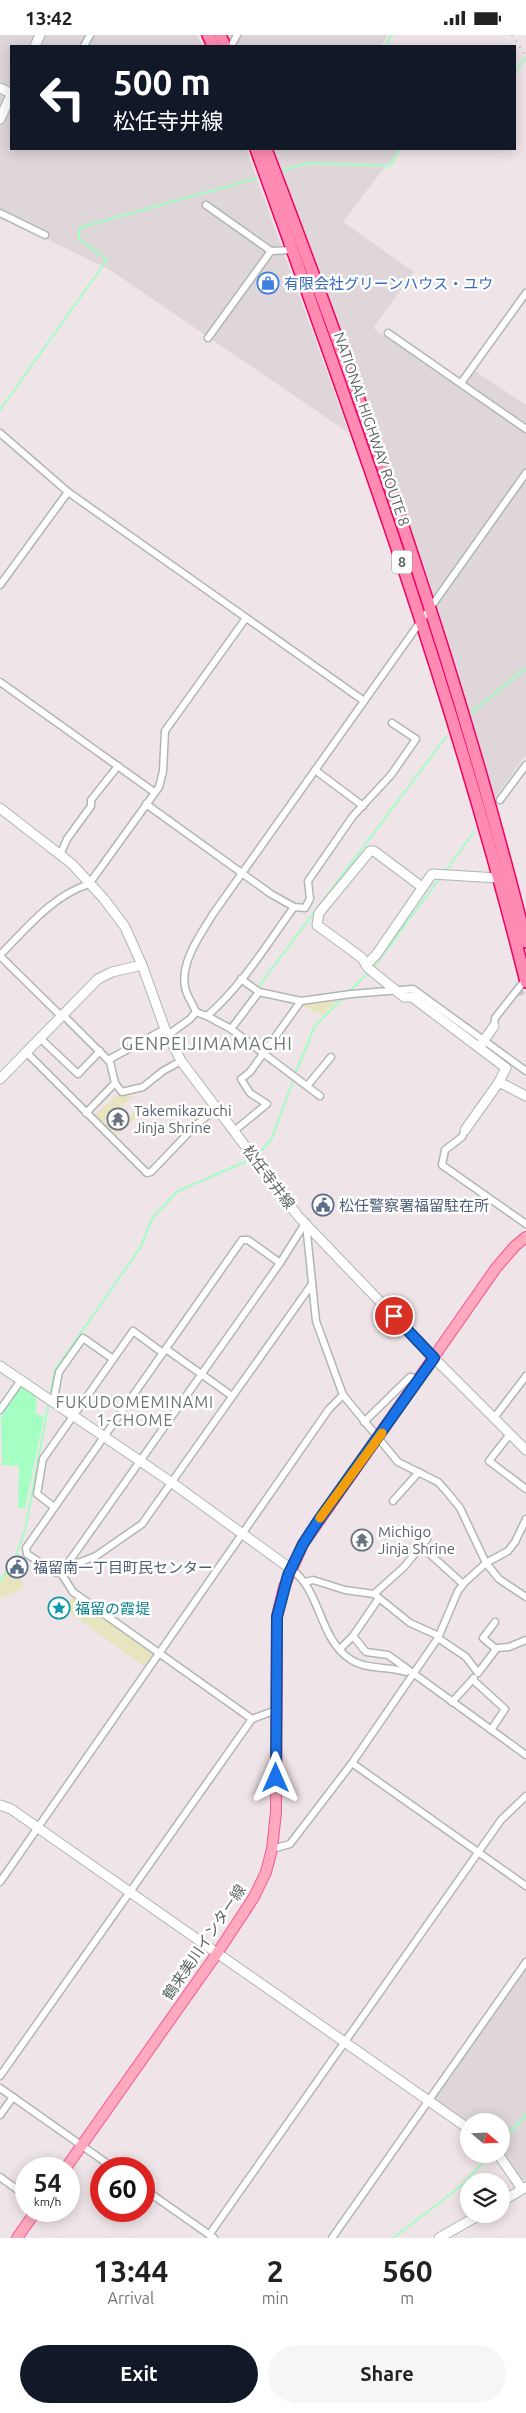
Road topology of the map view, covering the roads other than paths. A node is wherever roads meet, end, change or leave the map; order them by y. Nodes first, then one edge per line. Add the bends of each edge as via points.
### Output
1 (10, 96) edge
2 (0, 119) edge
3 (256, 150) edge
4 (266, 150) edge
5 (206, 205) dead end
6 (0, 213) edge
7 (45, 235) dead end
8 (292, 250) junction
9 (271, 251) junction
10 (526, 293) edge
11 (388, 333) dead end
12 (208, 338) dead end
13 (462, 383) junction
14 (526, 429) edge
15 (0, 433) edge
16 (526, 473) edge
17 (68, 492) junction
18 (0, 585) edge
19 (429, 608) junction
20 (246, 618) junction
21 (420, 619) junction
22 (0, 682) edge
23 (364, 701) junction
24 (392, 723) dead end
25 (526, 765) edge
26 (118, 766) junction
27 (315, 769) junction
28 (154, 792) junction
29 (500, 801) dead end
30 (146, 804) junction
31 (363, 806) junction
32 (0, 808) edge
33 (60, 855) junction
34 (241, 872) junction
35 (498, 878) junction
36 (90, 884) junction
37 (422, 887) junction
38 (294, 907) junction
39 (522, 913) edge
40 (526, 943) edge
41 (0, 956) edge
42 (142, 965) junction
43 (369, 968) junction
44 (241, 979) junction
45 (526, 981) edge
46 (396, 991) junction
47 (260, 992) junction
48 (518, 994) tunnel mouth
49 (302, 1001) junction
50 (196, 1012) junction
51 (207, 1016) junction
52 (63, 1017) junction
53 (494, 1026) junction
54 (231, 1029) junction
55 (167, 1032) junction
56 (41, 1039) junction
57 (482, 1043) junction
58 (100, 1051) junction
59 (27, 1053) junction
60 (264, 1054) junction
61 (331, 1057) dead end
62 (108, 1060) junction
63 (181, 1061) junction
64 (526, 1071) edge
65 (0, 1079) edge
66 (499, 1082) junction
67 (115, 1083) junction
68 (307, 1085) junction
69 (526, 1095) edge
70 (320, 1096) dead end
71 (217, 1108) junction
72 (86, 1113) junction
73 (464, 1130) joint
74 (234, 1131) junction
75 (306, 1222) junction
76 (526, 1224) edge
77 (526, 1237) edge
78 (280, 1263) junction
79 (312, 1284) junction
80 (165, 1351) junction
81 (434, 1358) junction
82 (114, 1359) junction
83 (0, 1366) edge
84 (202, 1374) junction
85 (526, 1376) edge
86 (419, 1379) junction
87 (21, 1380) junction
88 (232, 1395) junction
89 (343, 1395) junction
90 (51, 1401) junction
91 (0, 1410) edge
92 (73, 1416) junction
93 (494, 1418) junction
94 (364, 1422) junction
95 (510, 1434) junction
96 (105, 1437) junction
97 (377, 1439) junction
98 (526, 1450) edge
99 (140, 1462) junction
100 (419, 1472) junction
101 (171, 1482) junction
102 (526, 1489) edge
103 (393, 1501) dead end
104 (54, 1507) junction
105 (526, 1519) edge
106 (242, 1535) junction
107 (427, 1539) dead end
108 (421, 1546) junction
109 (68, 1563) junction
110 (486, 1563) junction
111 (291, 1569) junction
112 (61, 1573) junction
113 (305, 1582) junction
114 (463, 1584) junction
115 (376, 1596) junction
116 (526, 1597) edge
117 (496, 1622) dead end
118 (353, 1636) junction
119 (438, 1637) junction
120 (526, 1640) edge
121 (340, 1649) junction
122 (496, 1649) junction
123 (159, 1652) junction
124 (478, 1673) junction
125 (412, 1674) junction
126 (473, 1680) junction
127 (452, 1702) junction
128 (276, 1709) junction
129 (252, 1719) junction
130 (491, 1731) junction
131 (526, 1755) edge
132 (352, 1763) junction
133 (526, 1796) edge
134 (0, 1805) edge
135 (38, 1829) junction
136 (272, 1849) junction
137 (478, 1852) junction
138 (0, 1882) edge
139 (526, 1886) edge
140 (130, 1891) junction
141 (218, 1952) junction
142 (526, 1962) edge
143 (345, 2043) junction
144 (0, 2076) edge
145 (0, 2088) edge
146 (13, 2097) junction
147 (429, 2101) junction
148 (0, 2115) edge
149 (460, 2123) edge
150 (82, 2145) junction
151 (74, 2157) edge
152 (98, 2157) edge
153 (505, 2163) edge
154 (0, 2177) edge
155 (15, 2187) edge
156 (524, 2188) edge
157 (155, 2197) edge
158 (510, 2197) edge
159 (28, 2222) edge
160 (465, 2223) edge
161 (212, 2237) edge
162 (17, 2238) edge
163 (332, 2238) edge
164 (439, 2238) edge

1 - 2 street
3 - 8 highway, NATIONAL HIGHWAY ROUTE 8 / 8
4 - 19 highway, NATIONAL HIGHWAY ROUTE 8 / 8 via 324,303
5 - 9 street
6 - 7 street
8 - 9 street
8 - 21 highway, NATIONAL HIGHWAY ROUTE 8 / 8 via 361,439
9 - 12 street
10 - 13 street
11 - 13 street
13 - 14 street
15 - 17 street
16 - 19 street
17 - 18 street
17 - 20 street
19 - 21 street
19 - 39 highway, NATIONAL HIGHWAY ROUTE 8 / 8
20 - 23 street
20 - 28 street via 165,731 162,779
21 - 23 street
21 - 35 highway, NATIONAL HIGHWAY ROUTE 8 / 8
22 - 26 street
23 - 27 street
24 - 31 street via 416,739 391,775
25 - 29 street
26 - 28 street
26 - 33 street via 91,801
27 - 31 street
27 - 34 street
28 - 30 street
30 - 34 street
30 - 36 street
31 - 38 street via 308,881 310,899 305,908
32 - 33 street, 松任寺井線
33 - 36 street, 松任寺井線
34 - 38 street
34 - 50 street via 189,958 185,987
35 - 37 street via 432,874
35 - 45 highway, NATIONAL HIGHWAY ROUTE 8 / 8
36 - 41 street via 57,899
36 - 42 street, 松任寺井線 via 125,927
37 - 43 street
37 - 43 street via 370,851 319,913 317,925
38 - 44 street
39 - 40 highway, NATIONAL HIGHWAY ROUTE 8 / 8
41 - 52 street
42 - 52 street via 98,979
42 - 55 street, 松任寺井線
43 - 46 street
44 - 47 street
44 - 51 street
45 - 53 street via 495,1018
46 - 49 street
46 - 57 street via 404,997 412,997
47 - 49 street
47 - 54 street
48 - 53 street
49 - 60 street
50 - 51 street
50 - 55 street
51 - 54 street
52 - 56 street
52 - 58 street
53 - 57 street
54 - 60 street
55 - 62 street
55 - 63 street, 松任寺井線
56 - 58 street via 78,1074
56 - 59 street
57 - 64 street
57 - 66 street via 506,1068
58 - 62 street
59 - 65 street
59 - 72 street
60 - 68 street
60 - 74 street via 241,1079 250,1093 267,1104
61 - 68 street
62 - 67 street
63 - 67 street via 143,1087 122,1092
63 - 71 street, 松任寺井線
66 - 69 street
66 - 73 street
67 - 72 street
68 - 70 street
71 - 72 street via 147,1173
71 - 74 street, 松任寺井線
73 - 76 street via 462,1137 445,1150 442,1165
74 - 75 street, 松任寺井線
75 - 78 street
75 - 79 street
75 - 81 street, 松任寺井線
77 - 81 main road, 鶴来美川インター線 via 496,1268
78 - 80 street via 248,1240 242,1240
78 - 84 street
79 - 88 street
79 - 89 street via 316,1321
80 - 82 street via 133,1331
80 - 84 street
80 - 96 street
81 - 86 main road, 鶴来美川インター線
81 - 93 street, 松任寺井線
82 - 90 street via 83,1337 59,1372
82 - 92 street
83 - 87 street
84 - 88 street
84 - 99 street
85 - 93 street
86 - 94 street via 410,1377
86 - 97 main road, 鶴来美川インター線
87 - 90 street
87 - 91 street
88 - 101 street
89 - 94 street
89 - 106 street via 329,1409
90 - 92 street
92 - 96 street
92 - 104 street via 43,1459 37,1494
93 - 95 street, 松任寺井線
94 - 97 street
95 - 98 street, 松任寺井線
95 - 102 street via 489,1461
96 - 99 street
96 - 104 street
97 - 100 street via 398,1462
97 - 111 main road, 鶴来美川インター線 via 318,1521
99 - 101 street
99 - 109 street
100 - 103 street
100 - 110 street via 438,1482 456,1502
101 - 106 street
101 - 109 street via 142,1524 96,1556 73,1565
104 - 112 street via 26,1548 27,1554 54,1572
105 - 110 street via 516,1542 508,1551
106 - 111 street
106 - 123 street
107 - 108 street
108 - 114 street
108 - 115 street
109 - 112 street
110 - 114 street
110 - 116 street via 499,1579
111 - 113 street
111 - 128 main road, 鶴来美川インター線 via 277,1617
112 - 123 street via 73,1592
113 - 115 street via 313,1581
113 - 121 street
114 - 119 street
115 - 118 street
115 - 119 street via 410,1623
117 - 122 street via 483,1638
118 - 121 street
118 - 125 street via 366,1652 388,1655
119 - 124 street via 466,1657
119 - 125 street
120 - 122 street
121 - 125 street via 350,1659 366,1666
122 - 124 street
123 - 129 street
123 - 135 street
124 - 126 street
125 - 127 street
125 - 132 street
126 - 127 street
126 - 130 street via 505,1709
127 - 130 street
128 - 129 street
128 - 136 main road, 鶴来美川インター線 via 276,1812
129 - 140 street
130 - 131 street
132 - 136 street via 290,1844
132 - 137 street
133 - 137 street via 501,1820
134 - 135 street via 12,1809
135 - 138 street
135 - 140 street
136 - 141 main road, 鶴来美川インター線 via 254,1897
137 - 139 street
137 - 143 street
140 - 141 street
140 - 144 street
141 - 143 street
141 - 150 main road, 鶴来美川インター線
142 - 147 street
143 - 147 street
143 - 161 street
145 - 146 street
146 - 148 street
146 - 150 street
147 - 149 street
147 - 163 street
150 - 151 main road, 鶴来美川インター線
150 - 152 street
153 - 156 street
154 - 155 street
156 - 158 street
157 - 161 street
159 - 162 main road
160 - 164 street

